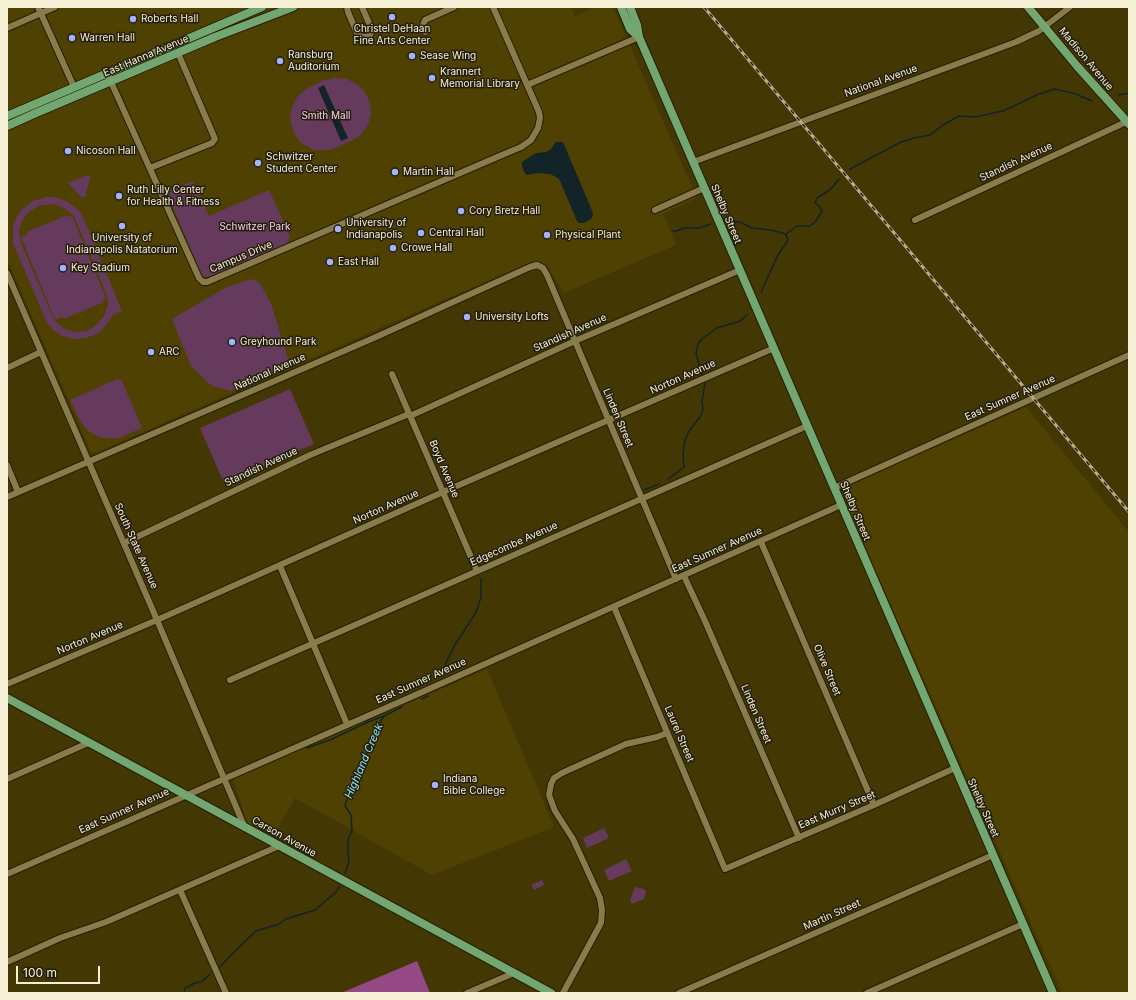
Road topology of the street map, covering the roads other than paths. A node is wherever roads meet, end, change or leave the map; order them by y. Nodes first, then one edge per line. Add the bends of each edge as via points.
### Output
1 (55, 7) edge
2 (262, 7) edge
3 (293, 7) edge
4 (347, 7) edge
5 (362, 7) edge
6 (454, 7) edge
7 (494, 7) edge
8 (621, 7) edge
9 (630, 7) edge
10 (1028, 7) edge
11 (1070, 7) edge
12 (39, 10) edge
13 (1045, 26) junction
14 (7, 28) edge
15 (425, 32) dead end
16 (638, 36) junction
17 (178, 53) junction
18 (107, 73) junction
19 (111, 81) junction
20 (527, 85) junction
21 (74, 87) junction
22 (7, 116) edge
23 (1128, 123) edge
24 (7, 126) edge
25 (693, 162) junction
26 (150, 168) junction
27 (704, 188) junction
28 (655, 210) dead end
29 (915, 220) dead end
30 (540, 266) joint
31 (740, 270) junction
32 (7, 274) edge
33 (575, 341) junction
34 (774, 348) junction
35 (41, 352) junction
36 (1129, 354) edge
37 (7, 368) edge
38 (392, 374) dead end
39 (410, 415) junction
40 (609, 420) junction
41 (807, 426) junction
42 (88, 462) junction
43 (7, 466) edge
44 (834, 488) junction
45 (18, 492) junction
46 (443, 492) junction
47 (7, 497) edge
48 (642, 500) junction
49 (842, 505) junction
50 (761, 542) junction
51 (124, 543) junction
52 (280, 566) junction
53 (477, 571) junction
54 (684, 576) junction
55 (676, 579) junction
56 (614, 607) junction
57 (158, 620) junction
58 (313, 644) junction
59 (230, 680) dead end
60 (7, 684) edge
61 (7, 698) edge
62 (347, 724) junction
63 (668, 733) junction
64 (88, 743) junction
65 (955, 768) junction
66 (224, 778) junction
67 (7, 779) edge
68 (185, 796) junction
69 (874, 805) junction
70 (246, 828) junction
71 (799, 838) junction
72 (279, 846) junction
73 (993, 854) junction
74 (725, 869) joint
75 (7, 874) edge
76 (180, 890) junction
77 (1023, 924) junction
78 (7, 962) edge
79 (514, 973) junction
80 (226, 993) edge
81 (467, 993) edge
82 (551, 993) edge
83 (563, 993) edge
84 (679, 993) edge
85 (867, 993) edge
86 (1053, 993) edge

1 - 12 street
2 - 18 main road, East Hanna Avenue
3 - 17 main road, East Hanna Avenue
4 - 5 street via 357,33 365,37 370,35 372,30
6 - 15 street via 424,21 422,25
7 - 20 street, Campus Drive
8 - 16 main road, Shelby Street via 630,29
9 - 16 main road, Shelby Street
10 - 13 main road, Madison Avenue
11 - 13 street, National Avenue
12 - 14 street
12 - 21 street
13 - 23 main road, Madison Avenue
13 - 25 street, National Avenue via 1016,42
16 - 20 street
16 - 25 main road, Shelby Street
17 - 19 main road, East Hanna Avenue
17 - 26 street via 215,139 212,143
18 - 19 street, Campus Drive
18 - 21 main road, East Hanna Avenue
19 - 24 main road, East Hanna Avenue
19 - 26 street, Campus Drive
20 - 26 street, Campus Drive via 540,118 535,134 526,144 207,282 202,282 199,278
21 - 22 main road, East Hanna Avenue
23 - 29 street, Standish Avenue
25 - 27 main road, Shelby Street
27 - 28 street
27 - 31 main road, Shelby Street
30 - 33 street, Linden Street via 547,275
30 - 42 street, National Avenue via 530,267
31 - 33 street, Standish Avenue
31 - 34 main road, Shelby Street
32 - 35 street, South State Avenue
33 - 39 street, Standish Avenue
33 - 40 street, Linden Street
34 - 40 street, Norton Avenue
34 - 41 main road, Shelby Street
35 - 37 street
35 - 42 street, South State Avenue
36 - 44 street, East Sumner Avenue
38 - 39 street, Boyd Avenue
39 - 46 street, Boyd Avenue
39 - 51 street, Standish Avenue via 310,455
40 - 46 street, Norton Avenue
40 - 48 street, Linden Street
41 - 44 main road, Shelby Street
41 - 48 street, Edgecombe Avenue
42 - 45 street, National Avenue
42 - 51 street, South State Avenue
43 - 45 street
44 - 49 main road, Shelby Street
45 - 47 street, National Avenue
46 - 52 street, Norton Avenue
46 - 53 street, Boyd Avenue
48 - 53 street, Edgecombe Avenue
48 - 55 street, Linden Street
49 - 50 street, East Sumner Avenue
49 - 65 main road, Shelby Street
50 - 54 street, East Sumner Avenue
50 - 69 street, Olive Street
51 - 57 street, South State Avenue
52 - 57 street, Norton Avenue
52 - 58 street
53 - 58 street, Edgecombe Avenue
54 - 55 street, East Sumner Avenue
54 - 71 street, Linden Street
55 - 56 street, East Sumner Avenue
56 - 62 street, East Sumner Avenue
56 - 63 street, Laurel Street
57 - 60 street, Norton Avenue
57 - 66 street, South State Avenue
58 - 59 street, Edgecombe Avenue
58 - 62 street
61 - 64 main road, Carson Avenue
62 - 66 street, East Sumner Avenue
63 - 74 street, Laurel Street
63 - 83 street via 626,744 562,773 554,778 550,787 550,799 559,819 573,839 600,898 602,910 600,923
64 - 67 street
64 - 68 main road, Carson Avenue
65 - 69 street, East Murry Street
65 - 73 main road, Shelby Street
66 - 68 street, East Sumner Avenue
66 - 70 street, South State Avenue
68 - 70 main road, Carson Avenue
68 - 75 street, East Sumner Avenue
69 - 71 street, East Murry Street
70 - 72 main road, Carson Avenue
71 - 74 street, East Murry Street
72 - 76 street
72 - 79 main road, Carson Avenue
73 - 77 main road, Shelby Street
73 - 84 street, Martin Street
76 - 78 street
76 - 80 street
77 - 85 street
77 - 86 main road, Shelby Street
79 - 81 street
79 - 82 main road, Carson Avenue

